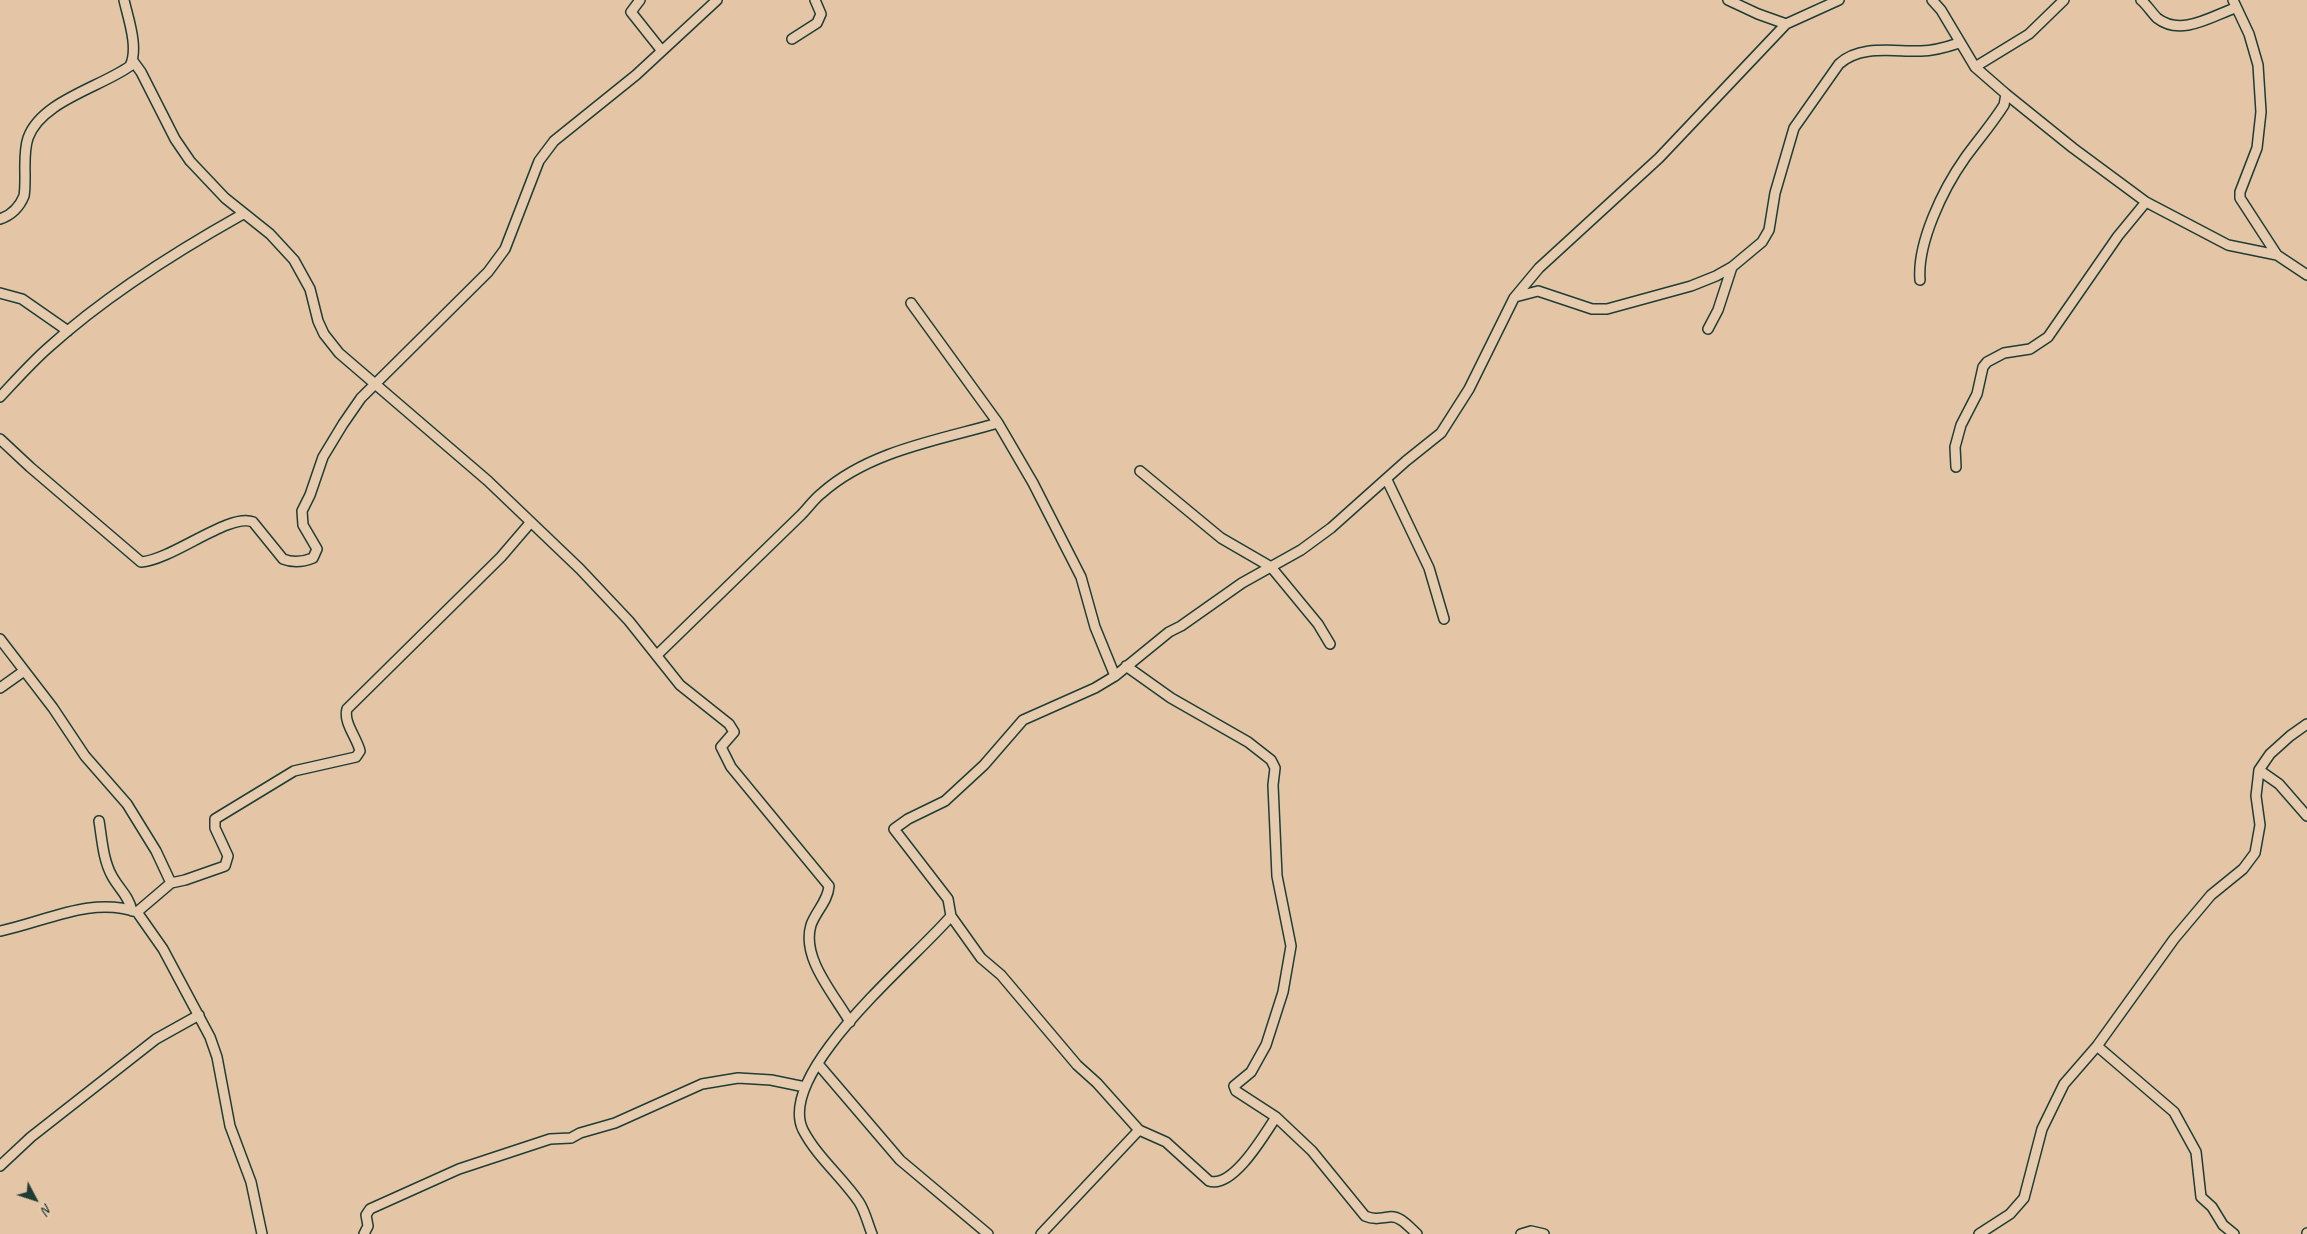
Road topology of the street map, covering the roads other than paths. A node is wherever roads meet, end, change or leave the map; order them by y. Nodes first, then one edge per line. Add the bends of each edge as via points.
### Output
1 (124, 0) edge
2 (640, 0) edge
3 (717, 0) edge
4 (815, 0) edge
5 (1728, 0) edge
6 (1839, 0) edge
7 (1932, 0) edge
8 (2064, 0) edge
9 (2141, 0) edge
10 (2234, 4) edge
11 (1786, 24) junction
12 (792, 39) dead end
13 (1959, 43) junction
14 (662, 51) junction
15 (133, 61) junction
16 (1975, 67) junction
17 (2006, 94) junction
18 (2146, 202) junction
19 (243, 214) junction
20 (0, 219) edge
21 (2277, 255) junction
22 (1732, 267) junction
23 (2307, 275) edge
24 (1920, 280) dead end
25 (0, 293) edge
26 (1514, 298) junction
27 (911, 303) dead end
28 (1708, 329) dead end
29 (68, 332) junction
30 (375, 384) junction
31 (0, 397) edge
32 (998, 423) junction
33 (0, 439) edge
34 (1956, 467) dead end
35 (1140, 471) dead end
36 (1387, 480) junction
37 (531, 522) junction
38 (1270, 567) junction
39 (1444, 619) dead end
40 (0, 639) edge
41 (1330, 644) dead end
42 (657, 655) junction
43 (1126, 666) junction
44 (24, 671) junction
45 (1115, 676) junction
46 (0, 688) edge
47 (2307, 724) edge
48 (2259, 770) junction
49 (2307, 816) edge
50 (99, 821) dead end
51 (171, 883) junction
52 (135, 912) junction
53 (951, 916) junction
54 (0, 931) edge
55 (199, 1015) junction
56 (850, 1022) junction
57 (2097, 1046) junction
58 (818, 1064) junction
59 (805, 1087) junction
60 (1276, 1117) junction
61 (1139, 1130) junction
62 (0, 1166) edge
63 (977, 1231) edge
64 (262, 1234) edge
65 (364, 1234) edge
66 (872, 1234) edge
67 (988, 1234) edge
68 (1041, 1234) edge
69 (1416, 1234) edge
70 (1521, 1234) edge
71 (1544, 1234) edge
72 (1978, 1234) edge
73 (2234, 1234) edge

1 - 15 street
2 - 14 street via 631,12
3 - 14 street
4 - 12 street via 821,14 817,23
5 - 11 street
6 - 11 street
7 - 13 street
8 - 16 street via 2029,34
9 - 10 street via 2171,26 2195,24
10 - 21 street via 2249,34 2258,64 2261,112 2256,148 2240,198
11 - 26 street via 1666,151 1544,263
13 - 16 street
13 - 22 street via 1934,50 1886,50 1847,57 1794,128 1774,193 1769,230 1762,242
14 - 30 street via 554,141 539,161 505,249 470,291
15 - 19 street via 175,139 190,160
15 - 20 street via 125,70 66,100 37,122 28,139 24,196 10,215
16 - 17 street
17 - 18 street
17 - 24 street via 2004,105 1959,167 1931,224 1921,255
18 - 21 street via 2228,245
18 - 34 street via 2118,236 2048,337 2030,349 2004,353 1983,367 1977,394 1961,425 1955,447
19 - 29 street via 134,283
19 - 30 street via 287,250 302,272 324,334 339,353
21 - 23 street
22 - 26 street via 1691,286 1607,308 1592,309 1538,291
22 - 28 street
25 - 29 street via 22,299
26 - 36 street via 1454,417 1442,434
27 - 32 street
29 - 31 street
30 - 33 street via 343,424 317,471 302,517 317,550 313,558 305,561 283,559 253,522 246,519 215,530 158,559 141,562
30 - 37 street
32 - 42 street via 917,446 849,473 821,493
32 - 45 street via 1081,577 1095,627
35 - 38 street via 1221,538
36 - 38 street via 1331,528
36 - 39 street via 1429,568
37 - 42 street via 629,621
37 - 51 street via 501,557 348,709 346,713 360,751 356,757 294,771 220,815 215,819 215,828 228,856 225,866
38 - 41 street via 1318,624
38 - 43 street via 1169,632
40 - 44 street
42 - 56 street via 680,684 729,724 734,732 721,747 731,767 829,886 812,923 809,950
43 - 45 street
43 - 60 street via 1171,698 1248,742 1271,760 1275,768 1277,876 1291,946 1283,992 1266,1045 1251,1072 1234,1086 1236,1091
44 - 46 street
44 - 51 street via 63,720 85,756 127,804
45 - 53 street via 1023,720 984,765 945,800 894,829 948,899
47 - 48 street via 2270,754
48 - 49 street via 2279,784
48 - 57 street via 2256,796 2260,825 2255,854 2244,869 2211,895
50 - 52 street via 106,861
51 - 52 street
52 - 54 street via 120,906 77,909 29,926
52 - 55 street via 163,949
53 - 56 street
53 - 61 street via 981,958 1001,975 1077,1065
55 - 62 street via 148,1045 30,1137
55 - 64 street via 217,1057 230,1126 251,1182
56 - 58 street via 833,1039
57 - 72 street via 2055,1098 2042,1129 2024,1198 2010,1214
57 - 73 street via 2174,1112 2196,1152 2202,1197
58 - 59 street
58 - 63 street via 900,1160
59 - 65 street via 738,1078 702,1084 615,1123 571,1138 550,1139 459,1169 370,1209
59 - 66 street via 798,1114 804,1130 826,1164 860,1204
60 - 61 street via 1251,1154 1225,1180 1215,1183 1166,1142
60 - 69 street via 1312,1151 1365,1216 1372,1219 1400,1218
61 - 68 street
63 - 67 street
70 - 71 street via 1531,1231

